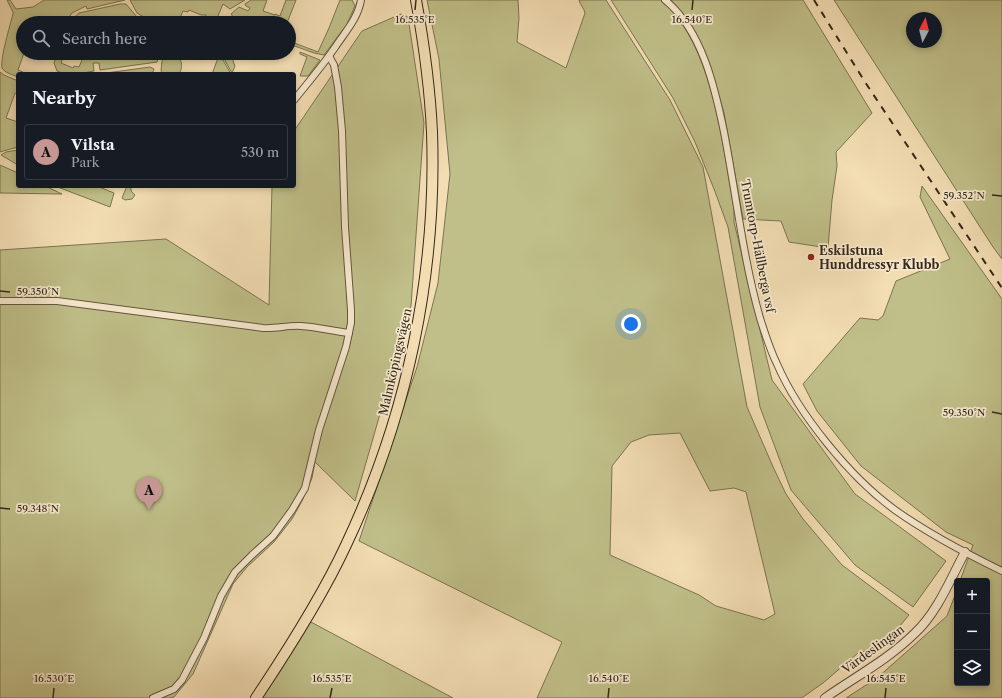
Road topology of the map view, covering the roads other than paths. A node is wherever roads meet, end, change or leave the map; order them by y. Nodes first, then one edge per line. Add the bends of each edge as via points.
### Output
1 (361, 0) edge
2 (416, 0) edge
3 (666, 0) edge
4 (329, 56) junction
5 (296, 97) edge
6 (0, 301) edge
7 (349, 333) junction
8 (965, 552) junction
9 (1002, 571) edge
10 (153, 698) edge
11 (256, 698) edge
12 (825, 698) edge

1 - 4 street via 354,21
2 - 11 main road, Malmköpingsvägen via 427,72 433,158 430,240 412,355 389,439 359,518 329,580
3 - 8 street, Trumtorp-Hällberga vsf via 690,27 712,82 719,106 760,319 777,365 788,386 815,428 873,492 914,523
4 - 5 street
4 - 7 street via 334,65 338,87 342,131 351,310
6 - 7 street via 57,301 272,329 301,326
7 - 10 street via 319,430 310,473 300,498 273,536 235,572 178,686
8 - 9 street, Trumtorp-Hällberga vsf
8 - 12 street, Värdeslingan via 930,615 916,633

